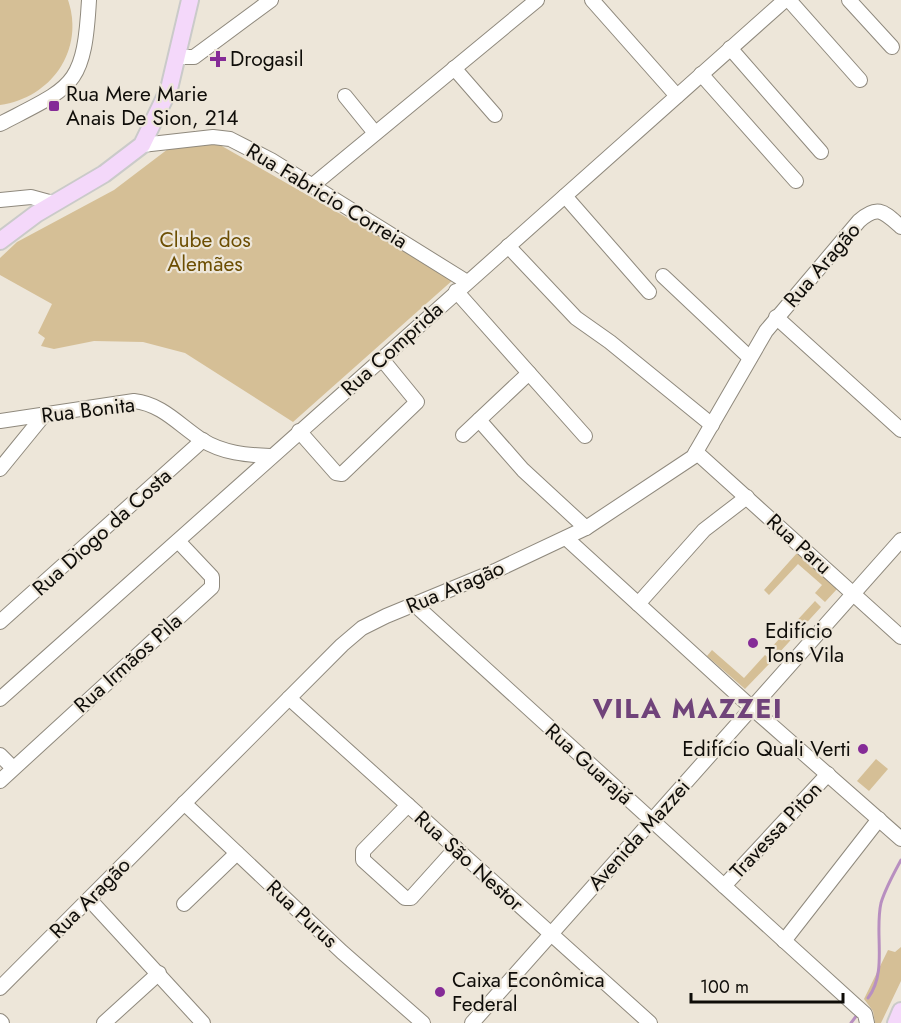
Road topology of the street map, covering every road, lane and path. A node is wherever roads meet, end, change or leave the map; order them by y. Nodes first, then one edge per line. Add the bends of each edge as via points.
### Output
1 (83, 0) edge
2 (89, 0) edge
3 (190, 0) edge
4 (271, 0) edge
5 (537, 0) edge
6 (592, 0) edge
7 (787, 0) edge
8 (849, 0) edge
9 (520, 5) edge
10 (88, 16) junction
11 (892, 47) dead end
12 (730, 48) junction
13 (177, 57) junction
14 (454, 68) junction
15 (701, 74) junction
16 (860, 80) dead end
17 (345, 96) dead end
18 (677, 96) junction
19 (495, 115) dead end
20 (15, 116) junction
21 (0, 118) edge
22 (0, 124) edge
23 (375, 134) junction
24 (142, 145) junction
25 (821, 152) dead end
26 (796, 182) dead end
27 (313, 185) junction
28 (565, 196) junction
29 (0, 200) edge
30 (53, 203) junction
31 (901, 227) edge
32 (0, 241) edge
33 (508, 246) junction
34 (663, 276) dead end
35 (462, 287) junction
36 (649, 292) dead end
37 (776, 318) junction
38 (381, 358) junction
39 (750, 358) junction
40 (529, 373) junction
41 (44, 415) junction
42 (479, 420) junction
43 (0, 421) edge
44 (712, 425) junction
45 (901, 430) edge
46 (299, 431) junction
47 (463, 435) dead end
48 (585, 436) dead end
49 (203, 440) junction
50 (696, 452) junction
51 (270, 456) junction
52 (0, 469) edge
53 (747, 497) junction
54 (586, 528) junction
55 (566, 538) junction
56 (901, 540) edge
57 (178, 541) junction
58 (853, 594) junction
59 (414, 604) junction
60 (638, 604) junction
61 (0, 622) edge
62 (901, 637) edge
63 (289, 698) junction
64 (0, 699) edge
65 (752, 708) junction
66 (0, 755) edge
67 (13, 768) junction
68 (828, 774) junction
69 (0, 781) edge
70 (184, 803) junction
71 (408, 805) junction
72 (879, 819) junction
73 (652, 821) junction
74 (901, 839) edge
75 (456, 848) junction
76 (237, 853) junction
77 (724, 886) junction
78 (89, 899) junction
79 (184, 904) dead end
80 (551, 934) junction
81 (784, 941) junction
82 (159, 973) junction
83 (0, 988) edge
84 (901, 1011) edge
85 (104, 1023) edge
86 (203, 1023) edge
87 (423, 1023) edge
88 (472, 1023) edge
89 (650, 1023) edge
90 (867, 1023) edge
91 (896, 1023) edge

1 - 10 street
2 - 10 street
3 - 13 main road
4 - 13 street via 194,57
5 - 9 street
6 - 18 street
7 - 12 street, Rua Comprida
7 - 16 street
8 - 11 street
9 - 14 street
10 - 20 street via 82,59 63,90
12 - 15 street, Rua Comprida
12 - 25 street
13 - 24 main road via 169,89
14 - 19 street
14 - 23 street
15 - 18 street, Rua Comprida
15 - 26 street
17 - 23 street
18 - 28 street, Rua Comprida
20 - 21 street
20 - 22 street
23 - 27 street
24 - 27 street, Rua Fabricio Correia via 213,137 230,139
24 - 30 main road via 104,174
27 - 35 street, Rua Fabricio Correia
28 - 33 street, Rua Comprida
28 - 36 street
29 - 30 street via 31,197
30 - 32 main road
31 - 37 street, Rua Aragão via 879,211 867,214
33 - 35 street, Rua Comprida
33 - 44 street via 564,308
34 - 39 street
35 - 38 street, Rua Comprida
35 - 40 street, Rua Fabricio Correia
37 - 39 street, Rua Aragão
37 - 45 street
38 - 46 street, Rua Comprida
38 - 46 street via 417,402 342,474 336,473
39 - 44 street, Rua Aragão
40 - 42 street
40 - 48 street, Rua Fabricio Correia
41 - 43 street, Rua Bonita
41 - 49 street, Rua Bonita via 134,401 147,403
41 - 52 street
42 - 47 street
42 - 54 street via 523,470
44 - 50 street, Rua Aragão
46 - 51 street, Rua Comprida
49 - 51 street, Rua Bonita via 242,455
49 - 61 street, Rua Diogo da Costa
50 - 53 street, Rua Paru
50 - 54 street, Rua Aragão via 657,483
51 - 57 street, Rua Comprida
53 - 58 street, Rua Paru
53 - 60 street via 704,530
54 - 55 street, Rua Aragão
55 - 59 street, Rua Aragão
55 - 60 street
56 - 58 street, Avenida Mazzei
57 - 64 street, Rua Comprida
57 - 67 street, Rua Irmãos Pìla via 212,577 212,587
58 - 62 street, Rua Paru
58 - 65 street, Avenida Mazzei
59 - 63 street, Rua Aragão via 362,628
59 - 73 street, Rua Guarajá
60 - 65 street
63 - 70 street, Rua Aragão
63 - 71 street, Rua São Nestor
65 - 68 street
65 - 73 street, Avenida Mazzei
66 - 67 street
67 - 69 street, Rua Irmãos Pìla
68 - 72 street
68 - 77 street, Travessa Piton
70 - 76 street, Rua Purus
70 - 78 street, Rua Aragão
71 - 75 street, Rua São Nestor
71 - 75 street via 362,856 405,898 411,898
72 - 74 street
72 - 81 street
73 - 77 street, Rua Guarajá
73 - 80 street, Avenida Mazzei
75 - 80 street, Rua São Nestor
76 - 79 street
76 - 87 street, Rua Purus
77 - 81 street, Rua Guarajá
78 - 82 street
78 - 83 street, Rua Aragão
80 - 88 street, Avenida Mazzei
80 - 89 street, Rua São Nestor
81 - 90 street, Rua Guarajá via 856,1006
82 - 85 street
82 - 86 street
84 - 91 main road

